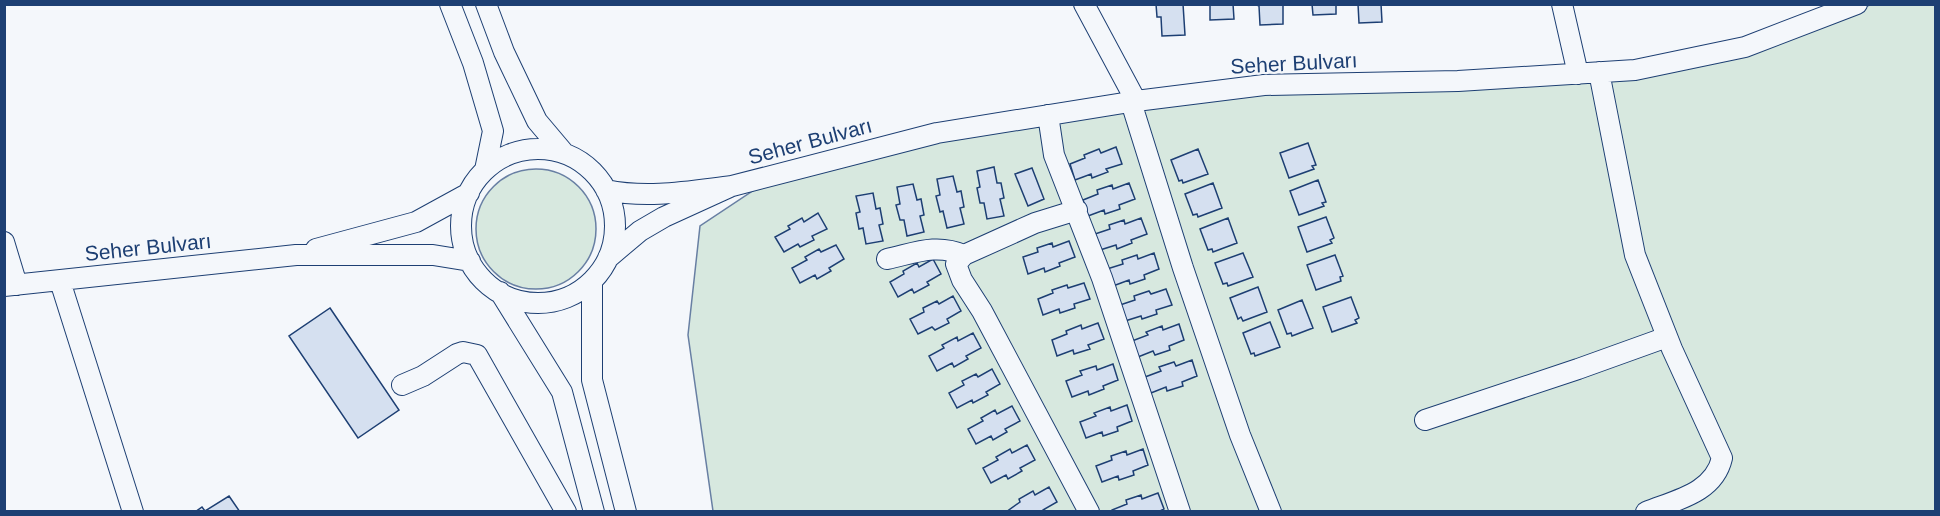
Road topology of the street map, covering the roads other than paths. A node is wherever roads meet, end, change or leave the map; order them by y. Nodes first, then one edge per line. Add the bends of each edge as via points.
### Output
1 (450, 4) edge
2 (486, 4) edge
3 (1084, 4) edge
4 (1562, 4) edge
5 (1857, 4) edge
6 (1599, 72) junction
7 (1578, 74) junction
8 (1133, 102) junction
9 (1048, 115) junction
10 (564, 153) junction
11 (485, 170) junction
12 (732, 186) junction
13 (606, 190) junction
14 (469, 193) junction
15 (1077, 210) junction
16 (4, 242) edge
17 (296, 255) junction
18 (964, 255) junction
19 (608, 258) junction
20 (886, 260) dead end
21 (470, 261) junction
22 (60, 281) junction
23 (591, 281) junction
24 (11, 286) edge
25 (500, 292) junction
26 (1667, 337) junction
27 (402, 385) dead end
28 (1425, 420) dead end
29 (594, 511) edge
30 (133, 512) edge
31 (566, 512) edge
32 (626, 512) edge
33 (1089, 512) edge
34 (1180, 512) edge
35 (1271, 512) edge
36 (1646, 512) edge

1 - 11 street via 493,131
2 - 10 street via 537,121
3 - 8 street
4 - 7 street
5 - 6 street, Seher Bulvarı via 1745,47 1635,70
6 - 7 street, Seher Bulvarı
6 - 26 street via 1635,255
7 - 8 street, Seher Bulvarı via 1264,85
8 - 9 street, Seher Bulvarı
8 - 35 street via 1186,279
9 - 12 street, Seher Bulvarı via 937,133
9 - 15 street via 1054,155
10 - 11 street via 522,150
10 - 13 street via 588,168
11 - 14 street
12 - 13 street, Seher Bulvarı via 655,195
12 - 19 street, Seher Bulvarı via 664,217
13 - 19 street via 615,224
14 - 17 street, Seher Bulvarı via 416,222
14 - 21 street via 462,220
15 - 18 street via 1035,223
15 - 34 street
16 - 24 street
17 - 21 street, Seher Bulvarı via 433,255
17 - 22 street, Seher Bulvarı
18 - 20 street via 939,248
18 - 33 street via 956,264 959,274
19 - 23 street
21 - 25 street via 488,284
22 - 24 street, Seher Bulvarı
22 - 30 street
23 - 25 street via 568,297 547,302 526,302
23 - 32 street via 592,380
25 - 29 street via 562,392
26 - 28 street
26 - 36 street via 1722,458 1715,478 1705,486
27 - 31 street via 457,354 477,356

